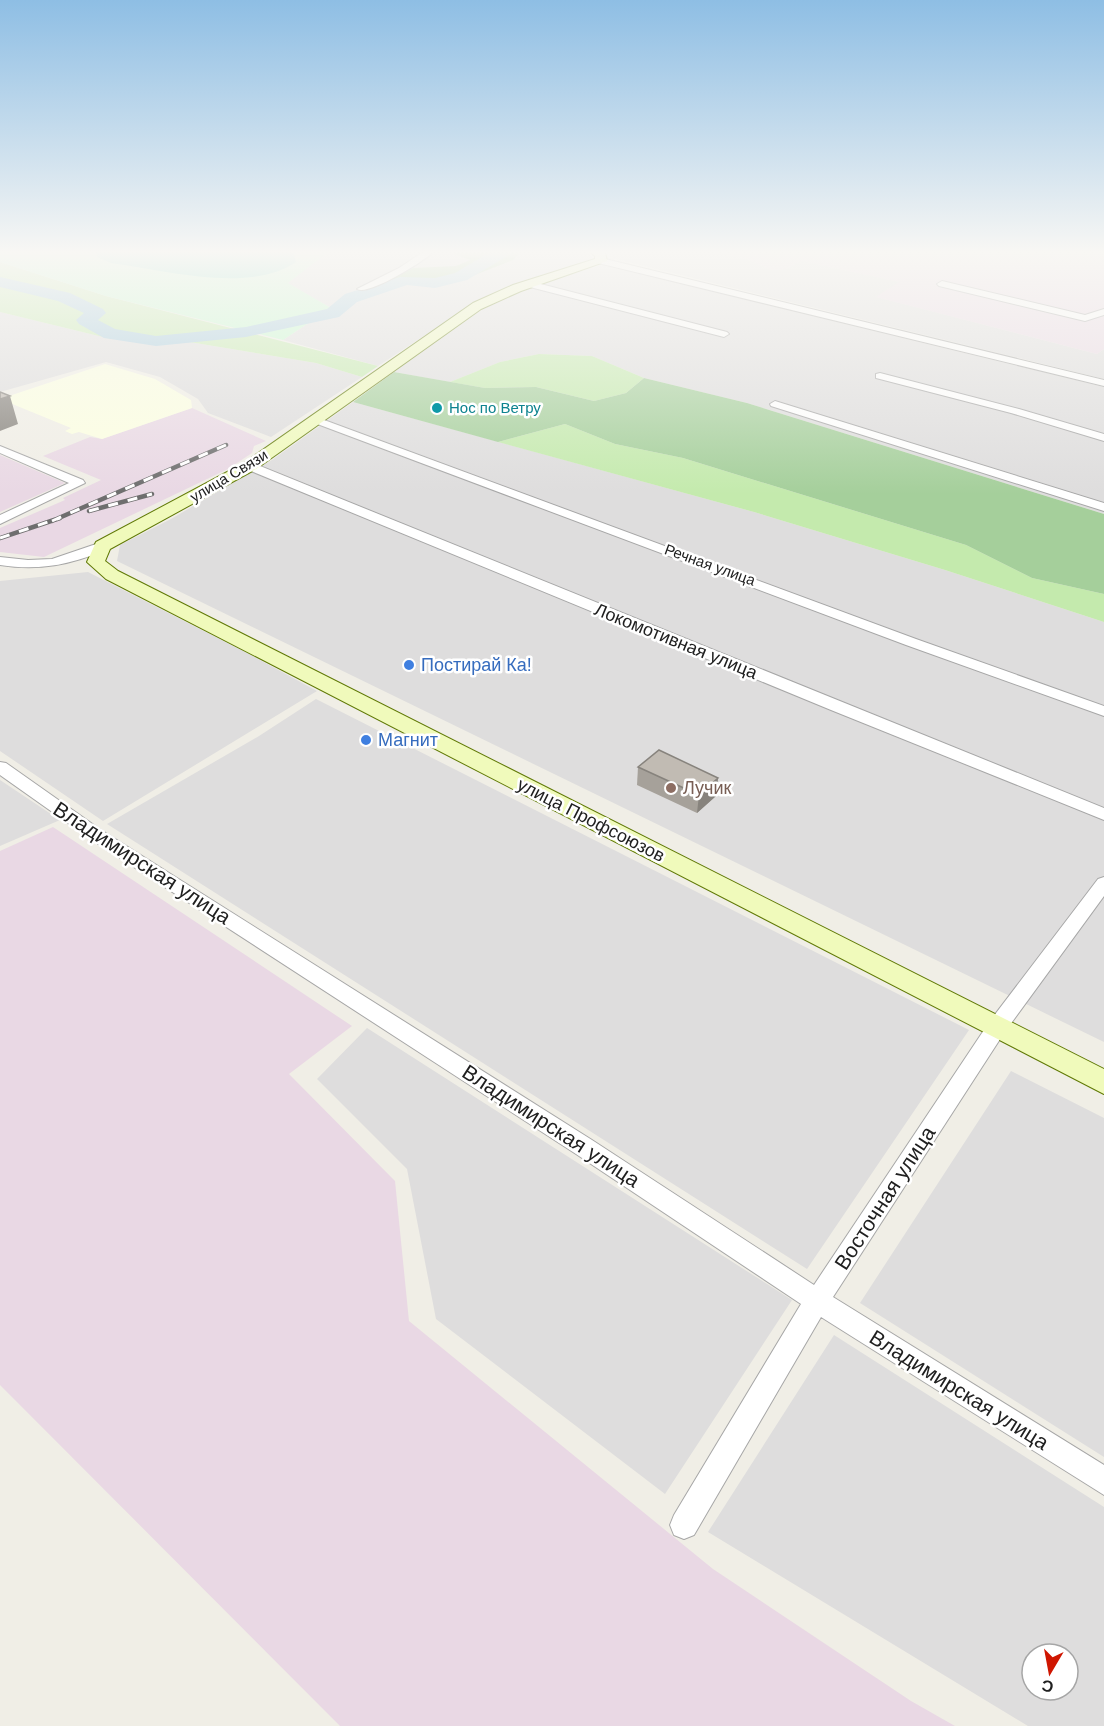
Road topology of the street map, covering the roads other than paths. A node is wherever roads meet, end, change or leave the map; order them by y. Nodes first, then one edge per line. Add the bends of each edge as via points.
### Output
1 (439, 333) edge
2 (718, 333) edge
3 (902, 333) edge
4 (724, 334) dead end
5 (880, 376) dead end
6 (1104, 383) edge
7 (775, 404) dead end
8 (316, 420) junction
9 (1104, 438) edge
10 (0, 448) edge
11 (250, 466) junction
12 (1104, 507) edge
13 (0, 520) edge
14 (102, 546) junction
15 (0, 561) edge
16 (21, 564) junction
17 (0, 568) edge
18 (1104, 711) edge
19 (0, 767) edge
20 (1104, 814) edge
21 (1104, 883) edge
22 (997, 1027) junction
23 (1104, 1082) edge
24 (817, 1301) junction
25 (1104, 1481) edge
26 (684, 1525) dead end

1 - 8 main road, улица Связи
2 - 4 street
3 - 6 street
5 - 9 street
7 - 12 street
8 - 11 main road, улица Связи
8 - 18 street, Речная улица
10 - 13 street via 79,483
11 - 14 main road, улица Связи
11 - 20 street, Локомотивная улица
14 - 16 street via 73,560 44,566
14 - 22 main road, улица Профсоюзов via 96,562 112,575
15 - 16 street
16 - 17 street
19 - 24 street, Владимирская улица via 94,834
21 - 22 street, Восточная улица
22 - 23 main road, улица Профсоюзов
22 - 24 street, Восточная улица
24 - 25 street, Владимирская улица
24 - 26 street, Восточная улица

